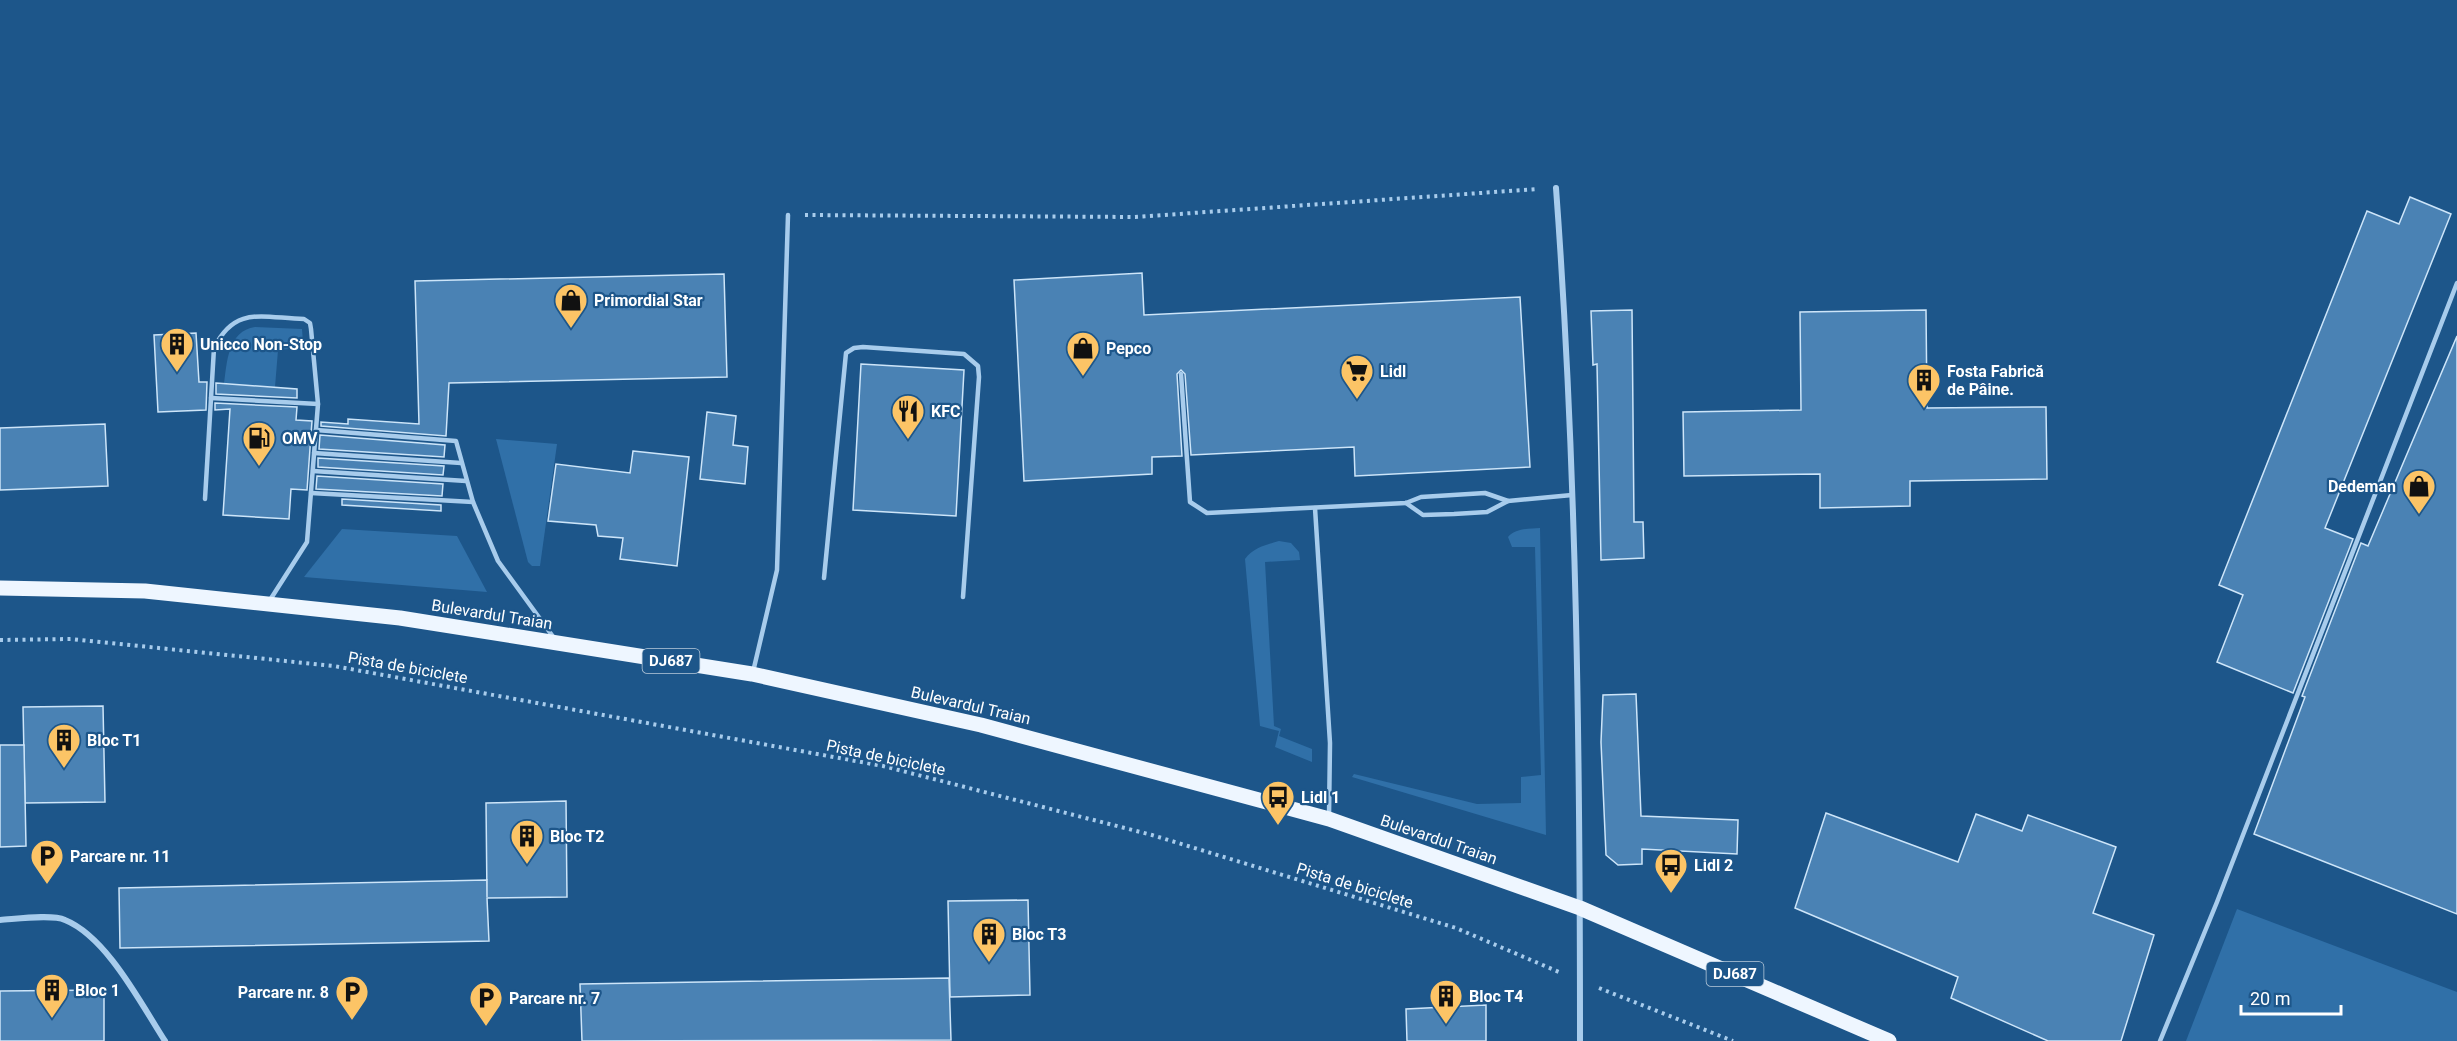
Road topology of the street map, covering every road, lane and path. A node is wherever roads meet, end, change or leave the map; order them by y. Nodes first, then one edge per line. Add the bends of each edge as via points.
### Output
1 (1556, 188) joint
2 (788, 215) joint
3 (2457, 283) edge
4 (1180, 374) dead end
5 (211, 398) junction
6 (318, 404) junction
7 (316, 430) junction
8 (314, 453) junction
9 (461, 463) junction
10 (313, 471) junction
11 (466, 482) junction
12 (311, 494) junction
13 (1572, 495) junction
14 (205, 499) dead end
15 (1508, 501) junction
16 (472, 502) junction
17 (1406, 503) junction
18 (1315, 508) junction
19 (824, 578) dead end
20 (0, 588) edge
21 (963, 597) dead end
22 (269, 602) junction
23 (0, 640) edge
24 (558, 643) junction
25 (752, 674) junction
26 (1329, 819) junction
27 (1580, 908) junction
28 (0, 920) edge
29 (1580, 981) junction
30 (165, 1041) edge
31 (1580, 1041) edge
32 (1733, 1041) edge
33 (1889, 1041) edge
34 (2160, 1041) edge

1 - 2 path via 1135,217
1 - 13 street
2 - 25 lane via 777,570
3 - 34 lane
4 - 18 lane via 1190,502 1215,514
5 - 6 lane
5 - 6 lane via 214,348 233,321 243,317 304,319 311,329
5 - 14 lane
6 - 7 lane
7 - 8 lane
7 - 9 lane via 456,441
8 - 9 lane
8 - 10 lane
9 - 11 lane
10 - 11 lane
10 - 12 lane
11 - 16 lane
12 - 16 lane
12 - 22 lane via 307,542
13 - 15 lane
13 - 27 street
15 - 17 lane via 1485,493 1421,497
15 - 17 lane via 1487,512 1423,515
16 - 24 lane via 498,561
17 - 18 lane
18 - 26 lane via 1330,743
19 - 21 lane via 846,354 863,346 964,354 978,366 979,377
20 - 22 main road, Bulevardul Traian / DJ687 via 145,591
22 - 24 main road, Bulevardul Traian / DJ687
23 - 29 path, Pista de biciclete via 72,639 334,666 883,766 1152,835 1456,928
24 - 25 main road, Bulevardul Traian / DJ687
25 - 26 main road, Bulevardul Traian / DJ687 via 1019,734
26 - 27 main road, Bulevardul Traian / DJ687
27 - 29 street
27 - 33 main road, Bulevardul Traian / DJ687
28 - 30 street via 63,918 84,930 117,968
29 - 31 street
29 - 32 path, Pista de biciclete

